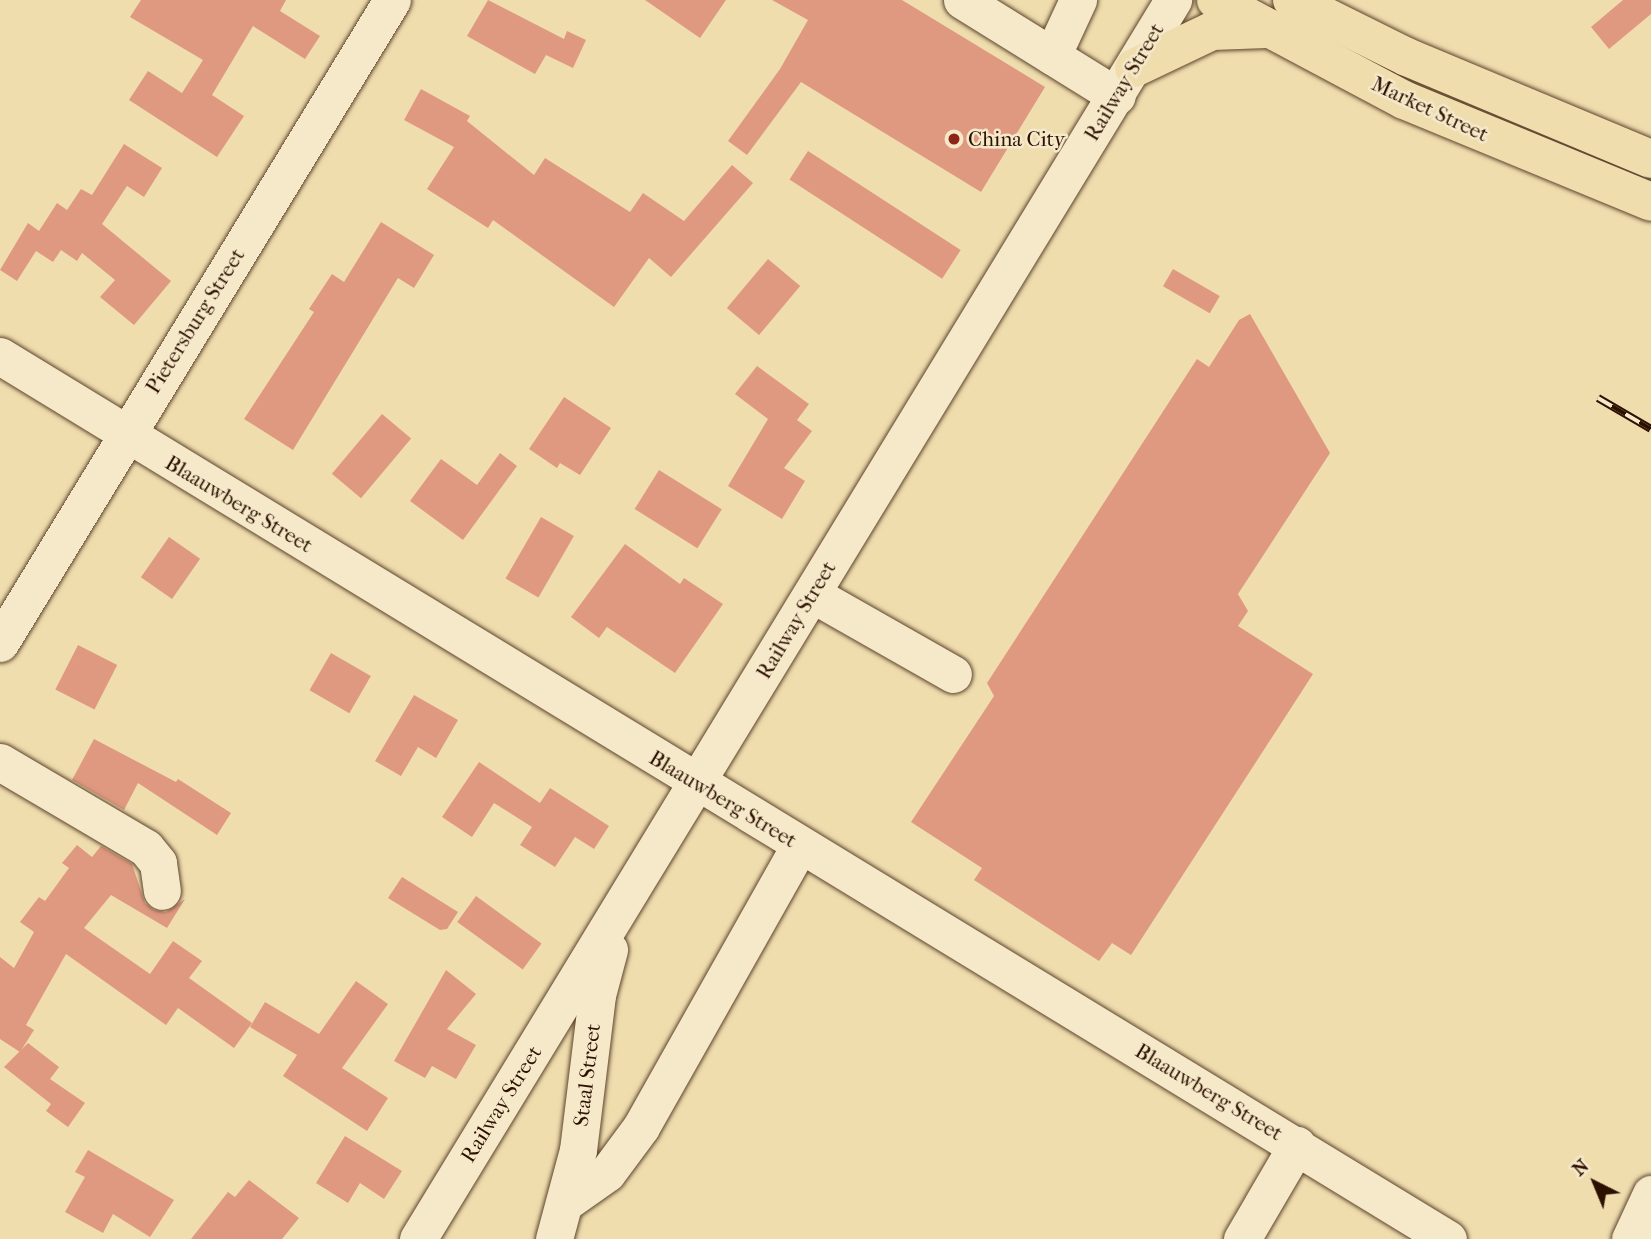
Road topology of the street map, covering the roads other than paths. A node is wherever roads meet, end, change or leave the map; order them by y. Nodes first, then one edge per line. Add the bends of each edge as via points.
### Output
1 (392, 0) edge
2 (962, 0) edge
3 (1078, 0) edge
4 (1173, 0) edge
5 (1216, 0) edge
6 (1292, 0) edge
7 (1266, 29) junction
8 (1052, 55) junction
9 (1126, 82) junction
10 (1651, 159) edge
11 (1651, 202) edge
12 (0, 356) edge
13 (125, 435) junction
14 (812, 594) junction
15 (0, 643) edge
16 (953, 674) dead end
17 (0, 762) edge
18 (696, 783) junction
19 (800, 845) junction
20 (162, 891) dead end
21 (619, 911) junction
22 (1297, 1145) junction
23 (1651, 1194) edge
24 (566, 1202) junction
25 (418, 1239) edge
26 (554, 1239) edge
27 (1242, 1239) edge
28 (1448, 1239) edge
29 (1630, 1239) edge

1 - 13 street, Pietersburg Street
2 - 8 street
3 - 8 street
4 - 9 street, Railway Street
5 - 7 main road, Market Street
6 - 10 main road, Market Street via 1407,57
7 - 9 main road via 1212,31
7 - 11 main road, Market Street via 1404,100
8 - 9 street
9 - 14 street, Railway Street
12 - 13 street, Blaauwberg Street
13 - 15 street, Pietersburg Street
13 - 18 street, Blaauwberg Street
14 - 16 street
14 - 18 street, Railway Street
17 - 20 street via 146,848 158,863
18 - 19 street, Blaauwberg Street
18 - 21 street, Railway Street
19 - 22 street, Blaauwberg Street
19 - 24 street via 641,1127 607,1172
21 - 24 street, Staal Street via 597,995 578,1150
21 - 25 street, Railway Street
22 - 27 street
22 - 28 street, Blaauwberg Street
23 - 29 street
24 - 26 street, Staal Street

